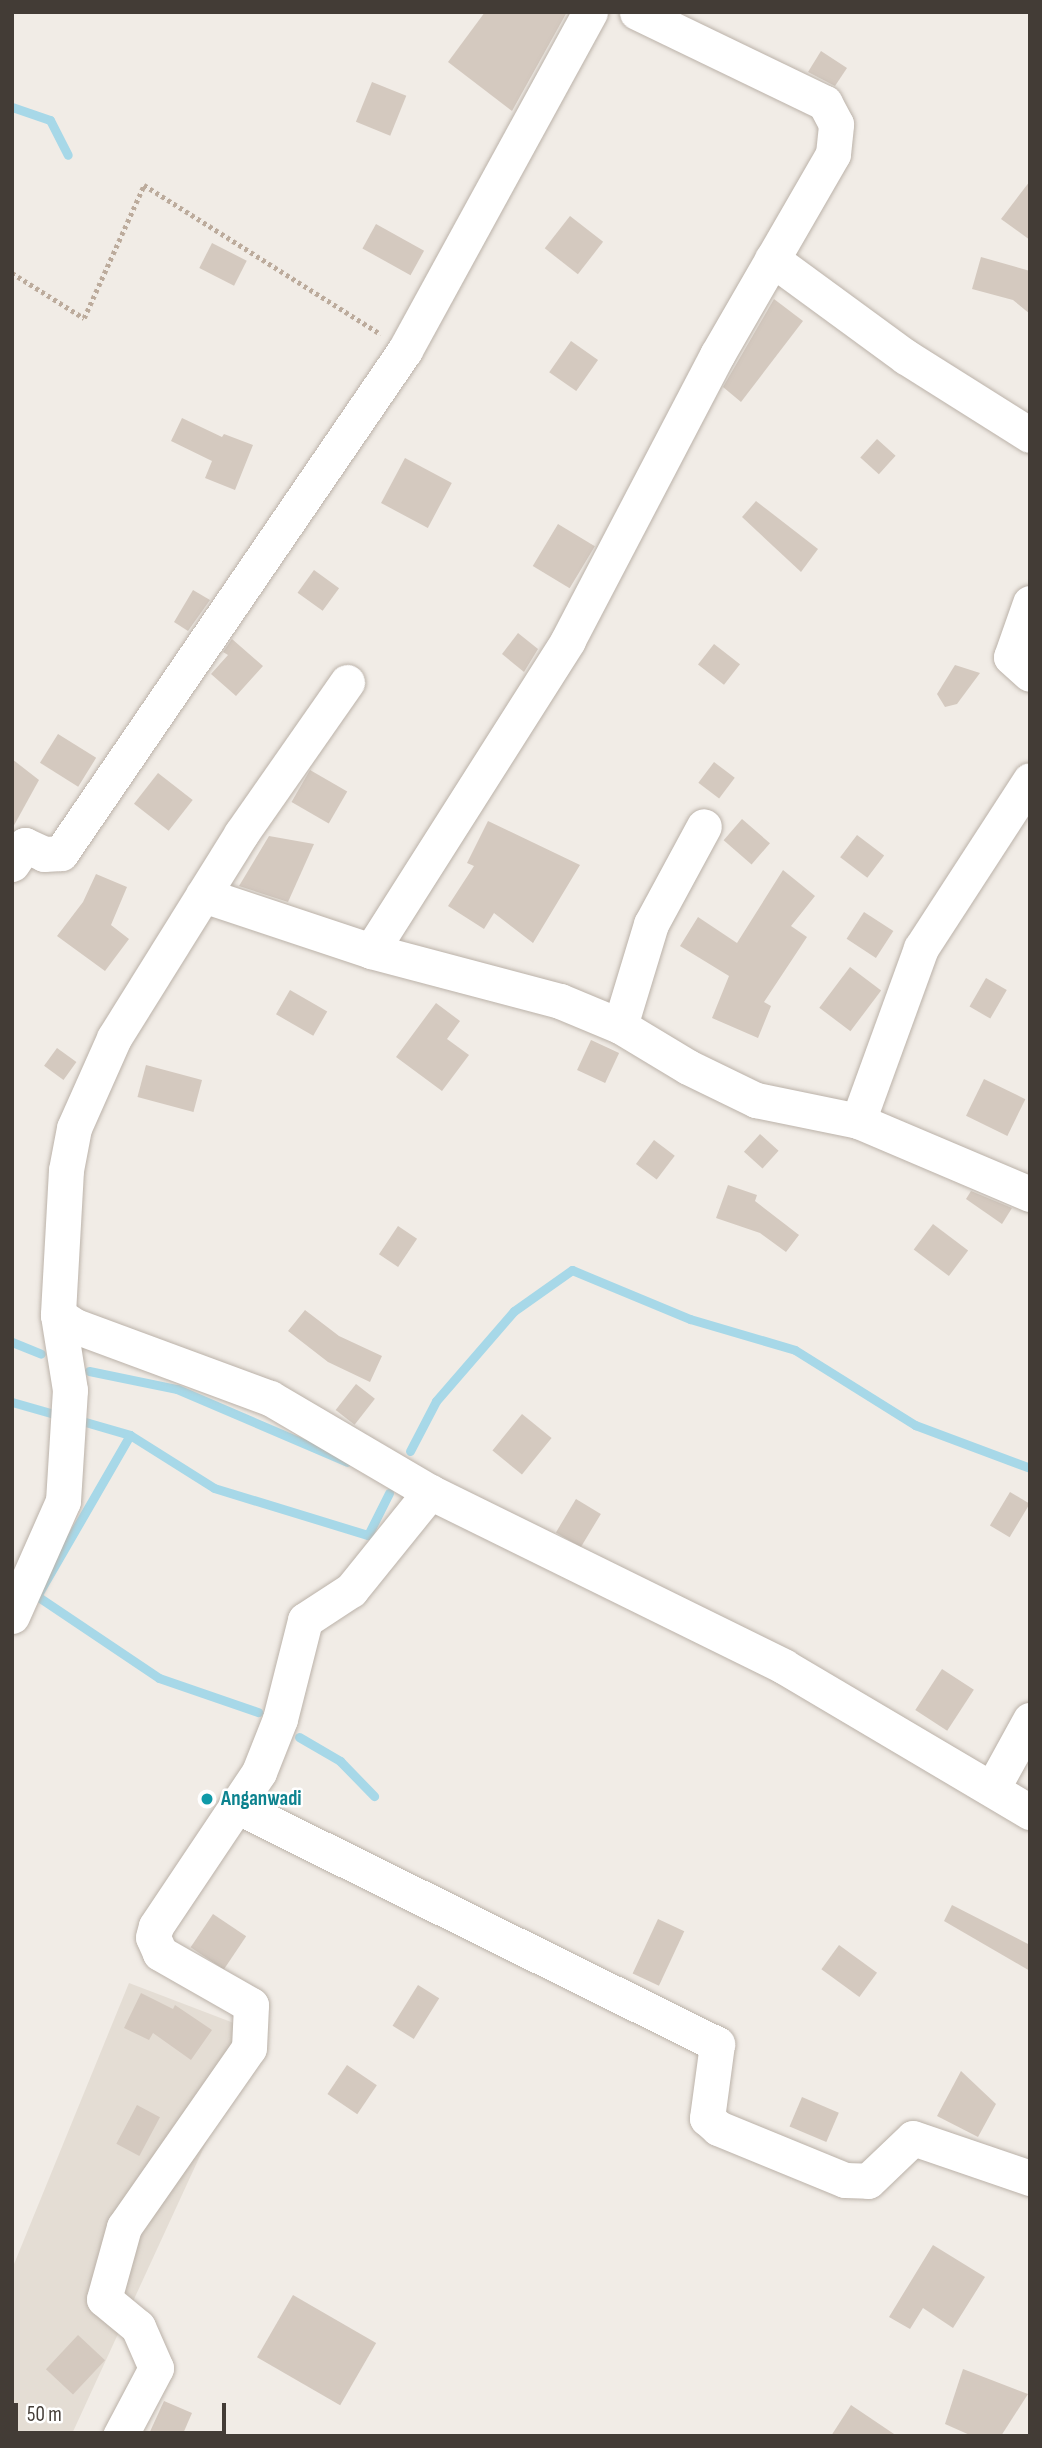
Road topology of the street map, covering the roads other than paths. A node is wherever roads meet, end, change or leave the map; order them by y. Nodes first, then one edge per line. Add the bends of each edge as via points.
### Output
1 (590, 12) edge
2 (637, 12) edge
3 (772, 259) junction
4 (1030, 435) edge
5 (1030, 603) edge
6 (1030, 674) edge
7 (347, 682) dead end
8 (1030, 779) edge
9 (705, 826) dead end
10 (12, 864) edge
11 (203, 895) junction
12 (371, 951) junction
13 (620, 1026) junction
14 (858, 1121) junction
15 (1030, 1194) edge
16 (58, 1315) junction
17 (430, 1492) junction
18 (12, 1616) edge
19 (1030, 1720) edge
20 (992, 1789) junction
21 (236, 1805) junction
22 (1030, 1812) edge
23 (1030, 2178) edge
24 (120, 2436) edge

1 - 10 street via 405,349 61,853 44,854 25,845
2 - 3 street via 825,103 836,124 833,154
3 - 4 street via 906,357
3 - 12 street via 716,355 568,640
5 - 6 street via 1010,657
7 - 11 street
8 - 14 street via 921,948
9 - 13 street via 651,924
11 - 12 street
11 - 16 street via 114,1038 74,1128 66,1170 55,1302
12 - 13 street via 533,993
13 - 14 street via 688,1068 756,1100
14 - 15 street
16 - 17 street via 75,1326 270,1398
16 - 18 street via 70,1390 63,1501
17 - 20 street via 783,1666
17 - 21 street via 351,1590 305,1620 273,1740
19 - 20 street
20 - 22 street
21 - 23 street via 718,2044 707,2118 718,2128 845,2180 867,2182 912,2138
21 - 24 street via 153,1937 160,1952 251,2005 249,2048 124,2227 104,2299 138,2327 156,2368

